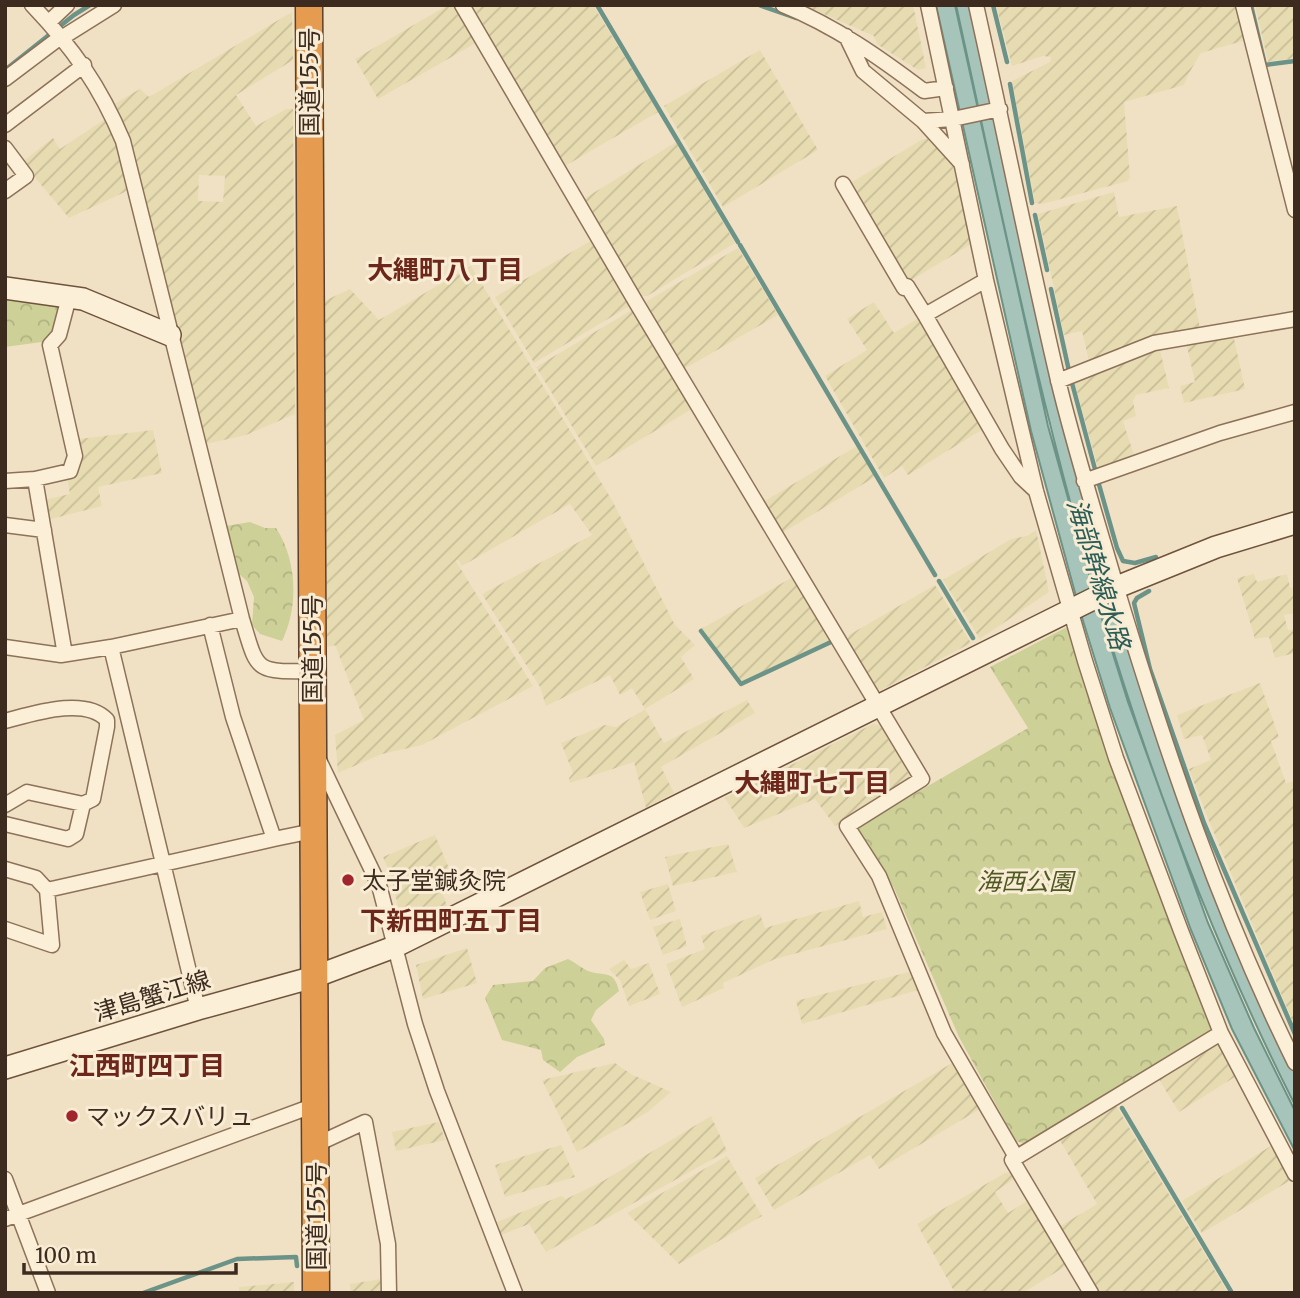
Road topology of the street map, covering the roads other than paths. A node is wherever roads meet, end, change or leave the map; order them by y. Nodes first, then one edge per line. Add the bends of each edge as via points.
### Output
1 (32, 5) edge
2 (67, 5) edge
3 (114, 5) edge
4 (309, 5) edge
5 (462, 5) edge
6 (783, 5) edge
7 (928, 5) edge
8 (976, 5) edge
9 (1243, 5) edge
10 (57, 31) junction
11 (846, 36) junction
12 (84, 65) junction
13 (5, 79) edge
14 (946, 88) junction
15 (998, 109) junction
16 (956, 118) junction
17 (923, 121) junction
18 (5, 125) edge
19 (5, 148) edge
20 (963, 165) junction
21 (843, 184) dead end
22 (5, 191) edge
23 (1295, 210) edge
24 (986, 280) junction
25 (5, 288) edge
26 (69, 297) junction
27 (925, 315) junction
28 (1295, 319) edge
29 (170, 335) junction
30 (1058, 381) junction
31 (1295, 412) edge
32 (35, 479) junction
33 (5, 481) edge
34 (1084, 481) junction
35 (1037, 491) junction
36 (1295, 523) edge
37 (5, 525) edge
38 (44, 530) junction
39 (1115, 588) junction
40 (1074, 608) junction
41 (242, 619) junction
42 (210, 625) junction
43 (5, 647) edge
44 (111, 647) junction
45 (61, 654) junction
46 (312, 671) junction
47 (877, 706) junction
48 (5, 722) edge
49 (313, 747) junction
50 (83, 804) junction
51 (5, 805) edge
52 (5, 824) edge
53 (313, 831) junction
54 (274, 839) junction
55 (163, 863) junction
56 (5, 869) edge
57 (47, 890) junction
58 (5, 929) edge
59 (394, 947) junction
60 (314, 977) junction
61 (198, 1009) junction
62 (1222, 1033) junction
63 (7, 1062) edge
64 (1295, 1063) edge
65 (315, 1105) junction
66 (315, 1145) junction
67 (1016, 1157) junction
68 (1295, 1174) edge
69 (5, 1179) edge
70 (12, 1216) edge
71 (48, 1293) edge
72 (316, 1293) edge
73 (389, 1293) edge
74 (515, 1293) edge
75 (1091, 1293) edge

1 - 10 street
2 - 10 street
3 - 10 street
4 - 46 highway, 国道155号
5 - 47 street
6 - 11 street
7 - 14 street
8 - 15 street
9 - 23 street
10 - 12 street
10 - 13 street
11 - 14 street via 924,91
11 - 17 street via 863,71
12 - 18 street
12 - 29 street via 123,141
14 - 16 street
15 - 16 street
15 - 30 street
16 - 17 street
16 - 20 street
17 - 20 street
19 - 22 street via 26,176
20 - 24 street
21 - 27 street
24 - 27 street
24 - 35 street
25 - 26 street
26 - 29 street
26 - 32 street via 59,335 50,345 75,456 70,471
27 - 35 street via 1002,449
28 - 30 street via 1153,343
29 - 41 street
30 - 34 street
31 - 34 street
32 - 33 street
32 - 38 street
34 - 39 street
35 - 40 street
36 - 39 street, 津島蟹江線 via 1216,547
37 - 38 street
38 - 45 street via 64,649
39 - 40 street, 津島蟹江線
39 - 64 street via 1185,803 1233,930
40 - 47 street, 津島蟹江線
40 - 62 street via 1116,758
41 - 42 street
41 - 46 street via 260,666
42 - 44 street
42 - 54 street via 233,717
43 - 45 street
44 - 45 street
44 - 55 street
46 - 49 highway, 国道155号
47 - 59 street, 津島蟹江線
47 - 67 street via 922,779 847,826 879,876 944,1033
48 - 50 street via 58,708 95,712 107,720 93,799
49 - 53 highway, 国道155号
49 - 59 street via 379,885
50 - 51 street via 27,792
50 - 52 street via 76,834 68,839
53 - 54 street
53 - 60 highway, 国道155号
54 - 55 street
55 - 57 street
55 - 61 street
56 - 57 street via 36,878
57 - 58 street via 52,945
59 - 60 street, 津島蟹江線
59 - 74 street via 437,1091
60 - 61 street, 津島蟹江線
60 - 65 highway, 国道155号
61 - 63 street, 津島蟹江線
62 - 67 street
62 - 68 street
65 - 66 highway, 国道155号
65 - 70 street
66 - 72 highway, 国道155号
66 - 73 street via 365,1122 388,1244
67 - 75 street via 1012,1160
69 - 70 street
70 - 71 street

